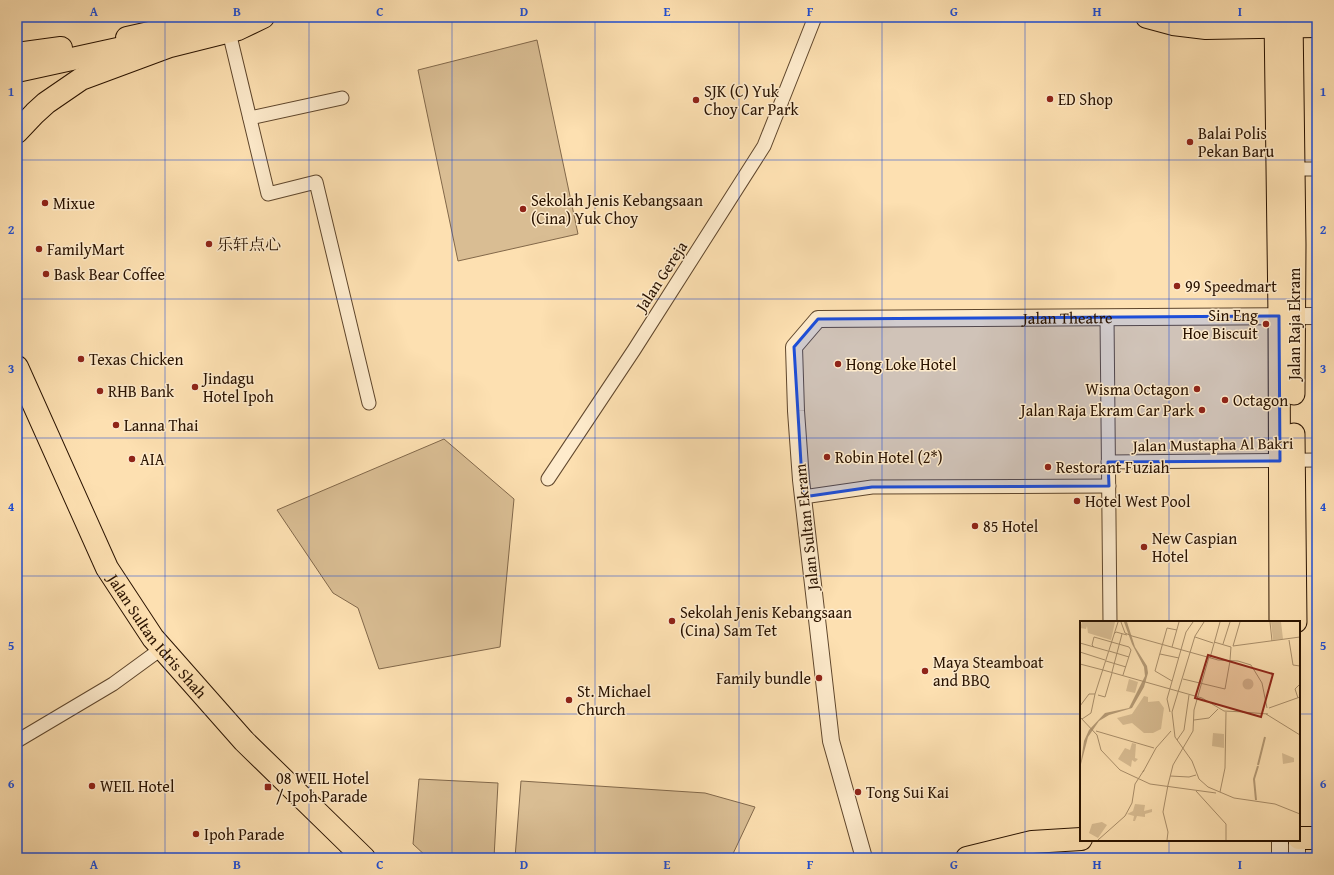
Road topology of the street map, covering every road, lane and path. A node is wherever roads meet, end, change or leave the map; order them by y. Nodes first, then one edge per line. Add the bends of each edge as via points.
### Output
1 (263, 17) edge
2 (815, 17) edge
3 (1146, 17) edge
4 (1283, 22) edge
5 (232, 24) edge
6 (1317, 26) edge
7 (17, 54) edge
8 (17, 71) edge
9 (342, 98) dead end
10 (250, 118) junction
11 (17, 132) edge
12 (1286, 169) junction
13 (1317, 169) edge
14 (1287, 316) junction
15 (1317, 316) edge
16 (1107, 317) junction
17 (818, 319) joint
18 (17, 367) edge
19 (369, 403) dead end
20 (1317, 460) edge
21 (1287, 461) junction
22 (1108, 462) junction
23 (548, 479) dead end
24 (1109, 486) junction
25 (803, 496) junction
26 (115, 583) junction
27 (1110, 621) edge
28 (1280, 621) edge
29 (1296, 621) edge
30 (161, 649) junction
31 (17, 741) edge
32 (267, 764) junction
33 (1300, 838) edge
34 (1317, 838) edge
35 (1080, 839) edge
36 (1280, 841) edge
37 (1297, 841) edge
38 (364, 858) edge
39 (864, 858) edge
40 (967, 858) edge
41 (1280, 858) edge
42 (1297, 858) edge

1 - 5 highway via 238,29
1 - 8 highway
2 - 23 street, Jalan Gereja via 764,146 638,344
3 - 4 highway via 1173,24 1206,28
4 - 6 highway
4 - 12 main road, Jalan Raja Ekram
5 - 7 highway via 221,17 108,42
5 - 10 street
5 - 11 highway via 81,79 46,103
9 - 10 street
10 - 19 street via 268,194 316,182
12 - 13 street
12 - 14 main road, Jalan Raja Ekram
14 - 15 street, Jalan Theatre
14 - 16 street, Jalan Theatre
14 - 21 main road, Jalan Raja Ekram
16 - 17 street, Jalan Theatre
16 - 22 street
17 - 25 street, Jalan Sultan Ekram via 794,347
18 - 26 highway, Jalan Sultan Idris Shah
20 - 21 street, Jalan Mustapha Al Bakri
21 - 22 street, Jalan Mustapha Al Bakri
21 - 28 main road, Jalan Raja Ekram
21 - 29 main road, Jalan Raja Ekram
22 - 24 street
24 - 25 street via 872,487
24 - 27 street
25 - 39 street, Jalan Sultan Ekram via 831,741
26 - 30 highway, Jalan Sultan Idris Shah
26 - 32 highway via 142,597 165,632 245,720
30 - 31 street via 113,684
30 - 32 highway, Jalan Sultan Idris Shah
32 - 38 highway, Jalan Sultan Idris Shah
33 - 34 highway
35 - 40 highway via 1032,842
36 - 41 street
37 - 42 street

